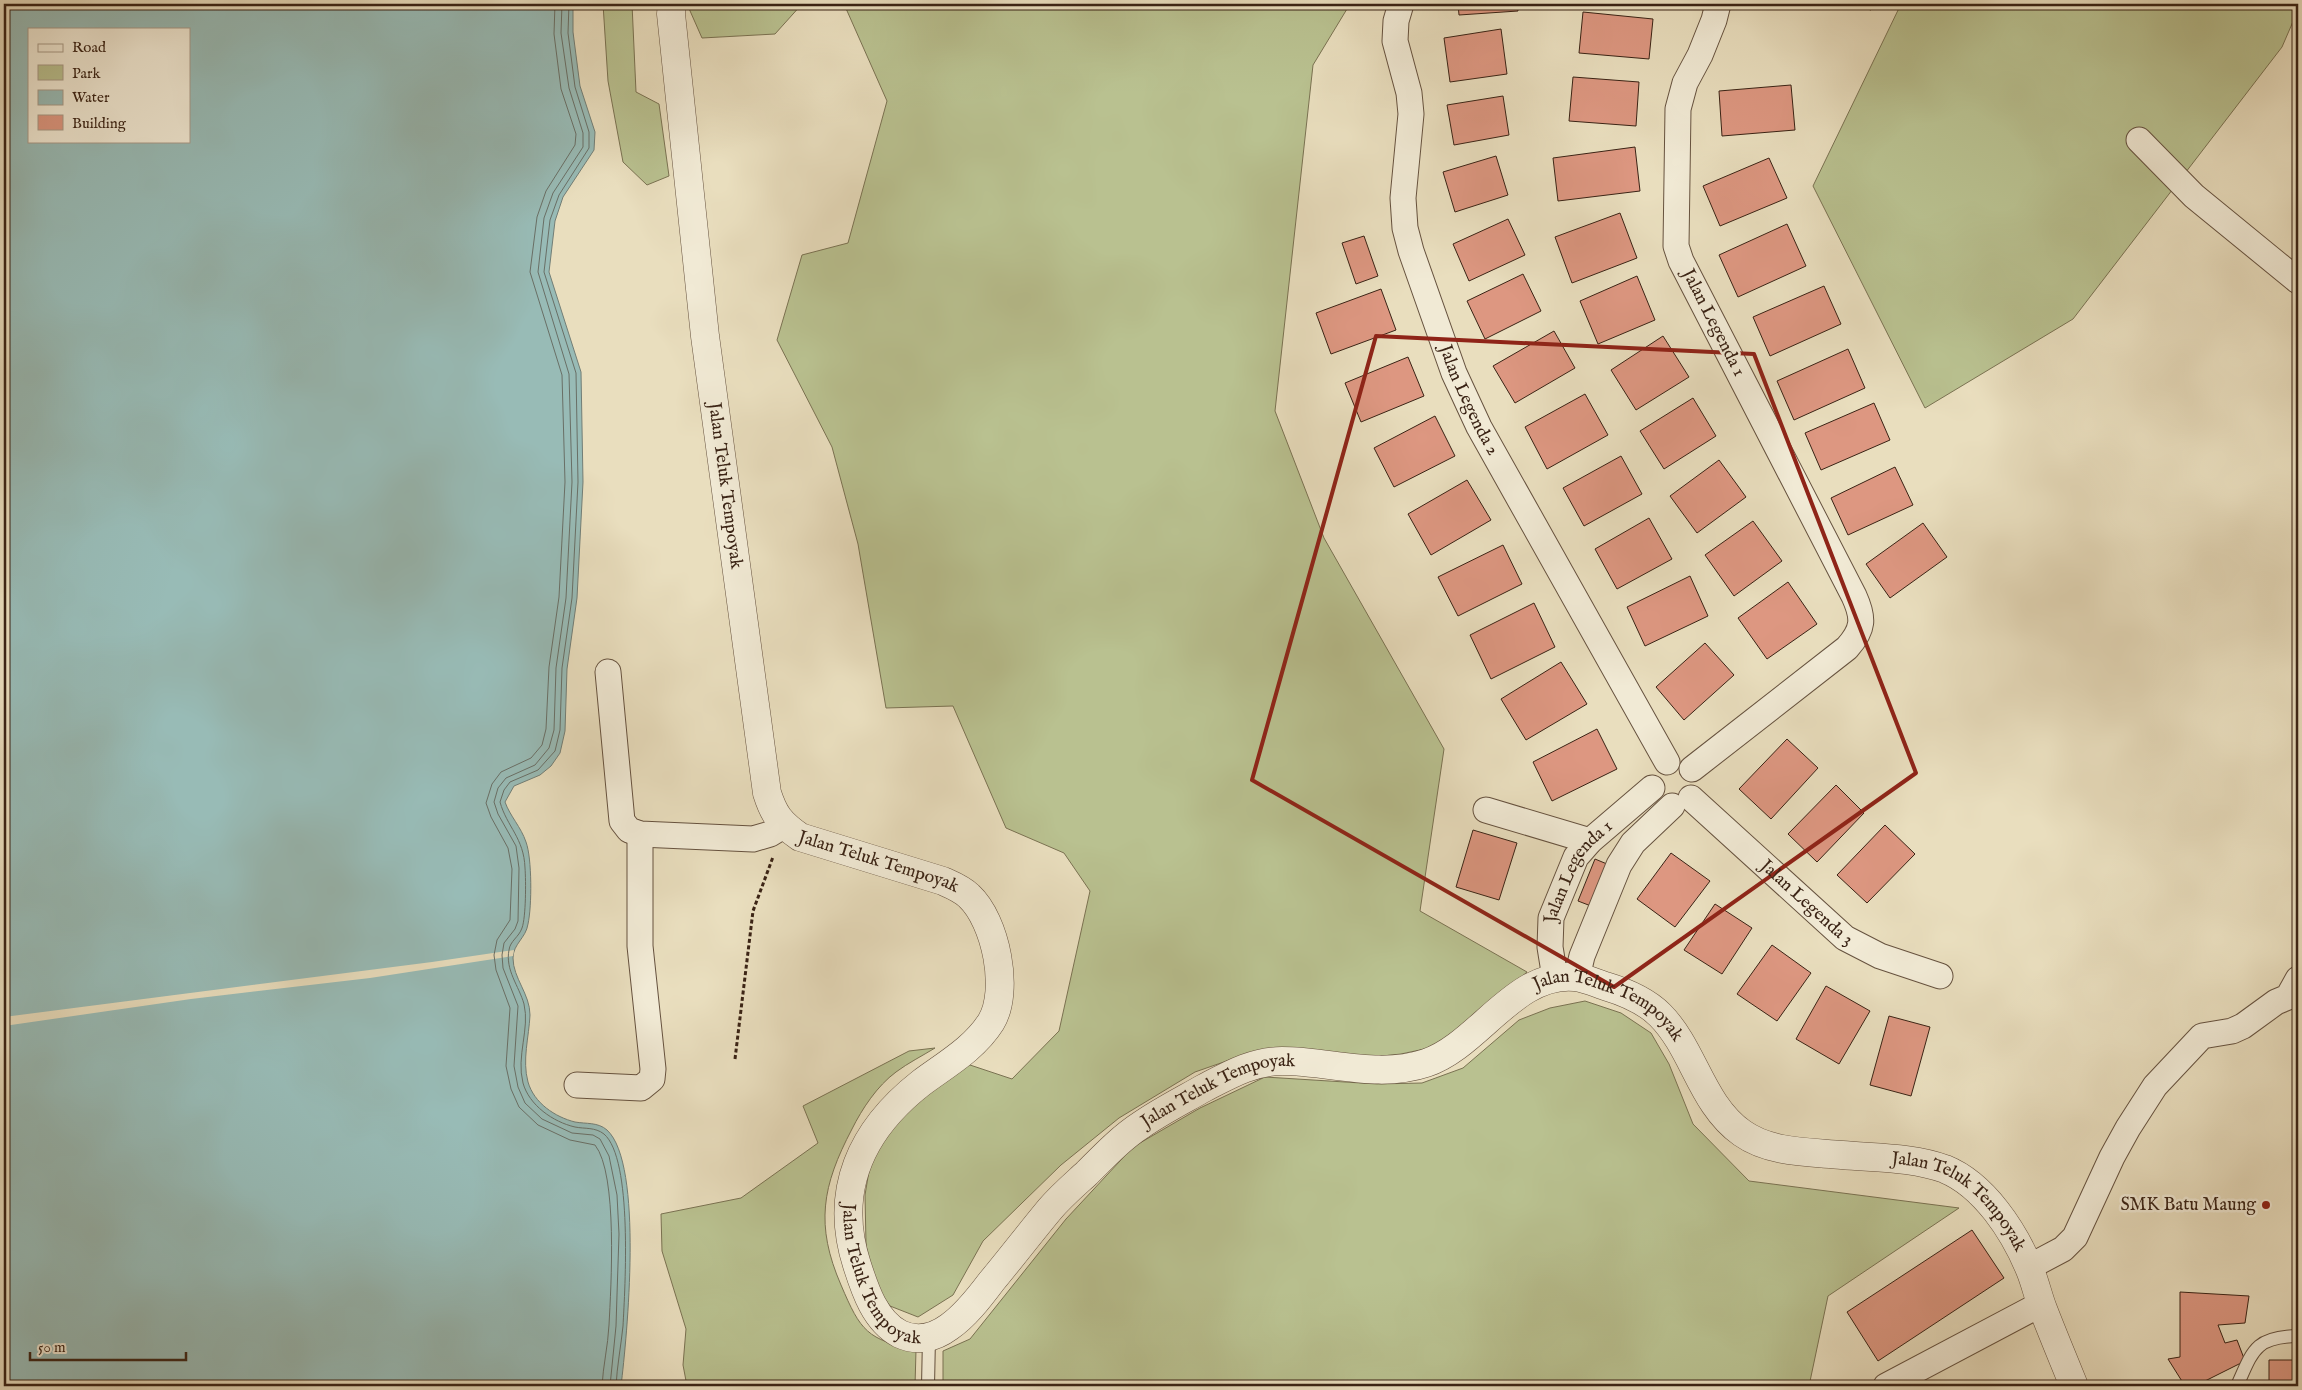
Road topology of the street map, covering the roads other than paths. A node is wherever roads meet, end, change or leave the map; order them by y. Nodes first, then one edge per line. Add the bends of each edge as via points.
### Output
1 (672, 4) edge
2 (1401, 4) edge
3 (1718, 4) edge
4 (2139, 140) dead end
5 (2298, 281) edge
6 (608, 672) dead end
7 (1667, 762) junction
8 (1692, 770) junction
9 (1652, 788) junction
10 (1682, 802) junction
11 (1486, 810) dead end
12 (783, 826) junction
13 (640, 834) junction
14 (1590, 841) junction
15 (1940, 976) dead end
16 (1566, 978) junction
17 (2298, 979) edge
18 (578, 1084) dead end
19 (2029, 1267) junction
20 (2041, 1304) junction
21 (2298, 1336) edge
22 (929, 1338) junction
23 (928, 1386) edge
24 (1886, 1386) edge
25 (2074, 1386) edge
26 (2237, 1386) edge

1 - 12 street, Jalan Teluk Tempoyak via 704,336 748,668 767,792 773,812
2 - 7 street, Jalan Legenda 2 via 1396,21 1396,41 1411,114 1403,198 1411,251 1454,373 1479,427
3 - 8 street, Jalan Legenda 1 via 1700,55 1685,83 1678,109 1676,246 1861,610 1862,623 1857,637 1847,648
4 - 5 street via 2194,196
6 - 13 street via 622,822 629,830
7 - 8 street via 1676,761
7 - 9 street via 1655,773
8 - 10 street via 1696,789
9 - 10 street via 1660,800
9 - 14 street, Jalan Legenda 1
10 - 15 street, Jalan Legenda 3 via 1845,938 1880,956
10 - 16 street, Jalan Legenda 1 via 1633,843 1618,865 1582,956
11 - 14 street
12 - 13 street via 753,839
12 - 22 street, Jalan Teluk Tempoyak via 800,837 942,881 961,890 972,899 988,924 1001,989 997,1010 975,1041 893,1106 861,1153 851,1182 847,1209 850,1238 867,1293 877,1312 901,1334 916,1339
13 - 18 street via 640,946 652,1079 641,1088
14 - 16 street, Jalan Legenda 1 via 1576,857 1551,918 1550,947
16 - 19 street, Jalan Teluk Tempoyak via 1630,994 1657,1011 1675,1033 1716,1107 1746,1136 1766,1145 1792,1150 1918,1162 1942,1168 1967,1180 2002,1220
16 - 22 street, Jalan Teluk Tempoyak via 1534,986 1432,1061 1405,1069 1370,1070 1279,1061 1254,1064 1229,1074 1155,1116 1118,1143 1053,1205 959,1319 945,1331
17 - 19 street via 2288,996 2243,1026 2202,1036 2195,1043 2155,1086 2128,1128 2076,1237 2063,1249
19 - 20 street, Jalan Teluk Tempoyak
20 - 24 street
20 - 25 street, Jalan Teluk Tempoyak
21 - 26 lane via 2276,1336 2261,1343
22 - 23 lane

